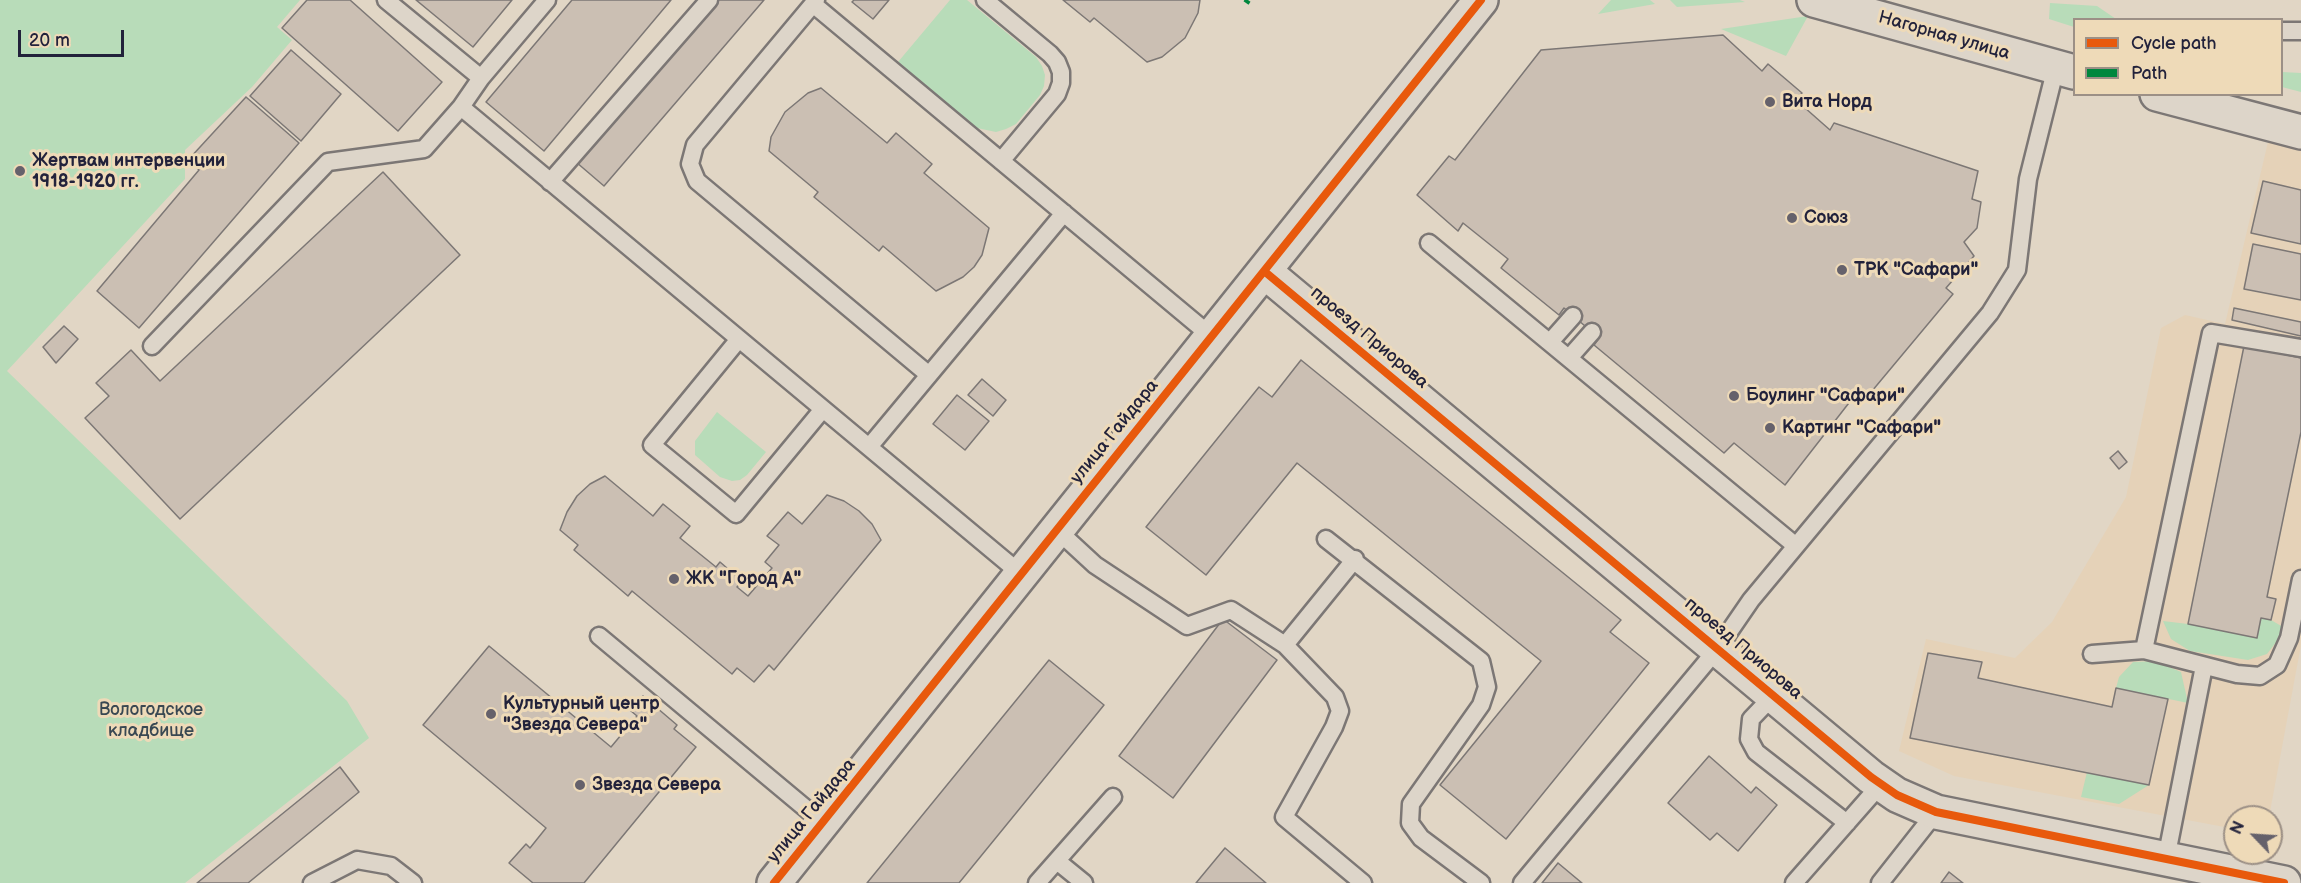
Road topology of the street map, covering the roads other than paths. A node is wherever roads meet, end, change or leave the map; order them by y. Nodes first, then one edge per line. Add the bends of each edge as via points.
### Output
1 (386, 0) edge
2 (547, 0) edge
3 (709, 0) edge
4 (985, 0) edge
5 (1481, 0) edge
6 (1814, 0) edge
7 (814, 2) edge
8 (1870, 8) edge
9 (2301, 31) edge
10 (2283, 32) edge
11 (2066, 70) edge
12 (481, 78) junction
13 (2165, 96) edge
14 (461, 107) junction
15 (2301, 132) edge
16 (1001, 161) junction
17 (550, 182) junction
18 (1064, 213) junction
19 (1429, 243) dead end
20 (1264, 271) junction
21 (1573, 316) dead end
22 (1592, 332) dead end
23 (1211, 336) junction
24 (739, 339) junction
25 (1550, 342) junction
26 (152, 346) dead end
27 (2301, 348) edge
28 (1569, 358) junction
29 (929, 375) junction
30 (823, 409) junction
31 (869, 447) junction
32 (1056, 529) junction
33 (1326, 539) dead end
34 (1796, 546) junction
35 (1354, 559) junction
36 (1021, 574) junction
37 (2301, 579) edge
38 (599, 636) dead end
39 (1285, 645) junction
40 (1718, 648) junction
41 (2144, 650) junction
42 (2092, 654) dead end
43 (2204, 666) junction
44 (1774, 695) junction
45 (1881, 784) junction
46 (1113, 797) dead end
47 (1935, 812) junction
48 (822, 822) junction
49 (1847, 823) junction
50 (2166, 859) junction
51 (1057, 861) junction
52 (2262, 881) edge
53 (312, 883) edge
54 (414, 883) edge
55 (774, 883) edge
56 (1037, 883) edge
57 (1084, 883) edge
58 (1363, 883) edge
59 (1481, 883) edge
60 (1522, 883) edge
61 (1794, 883) edge
62 (1880, 883) edge

1 - 12 lane
2 - 12 lane
3 - 17 lane
4 - 16 lane via 1050,54 1061,72 1057,94
5 - 20 street, улица Гайдара
6 - 8 street, Нагорная улица
7 - 16 lane
7 - 29 lane via 695,145 692,173
8 - 11 street, Нагорная улица
9 - 10 lane
11 - 34 lane via 2028,179 2018,270 1990,313
12 - 14 lane
13 - 15 street
14 - 17 lane
14 - 26 lane via 424,149 328,162
16 - 18 lane
17 - 24 lane
18 - 23 lane
18 - 29 lane
19 - 25 lane
20 - 23 street, улица Гайдара
20 - 40 street, проезд Приорова
21 - 25 lane
22 - 28 lane
23 - 32 street, улица Гайдара
24 - 30 lane
24 - 30 lane via 652,445 736,514
25 - 28 lane
27 - 41 lane via 2211,333
28 - 34 lane
29 - 31 lane
30 - 31 lane
31 - 36 lane
32 - 36 street, улица Гайдара
32 - 39 lane via 1095,565 1187,626 1231,610
33 - 35 lane
34 - 40 lane
35 - 39 lane
35 - 59 lane via 1481,661 1487,687 1481,705 1412,804 1410,823 1421,838
36 - 48 street, улица Гайдара
37 - 43 lane via 2289,638 2277,665 2260,676
38 - 48 lane
39 - 58 lane via 1335,697 1340,711 1284,817
40 - 44 street, проезд Приорова
40 - 60 lane
41 - 42 lane
41 - 43 lane
43 - 50 lane
44 - 45 street, проезд Приорова
44 - 49 lane via 1750,719 1749,739 1756,752
45 - 47 street, проезд Приорова
45 - 49 lane
46 - 51 lane
47 - 50 street, проезд Приорова
47 - 62 lane
48 - 55 street, улица Гайдара
49 - 61 lane
50 - 52 street, проезд Приорова
51 - 56 lane
51 - 57 lane
53 - 54 lane via 357,860 391,866

